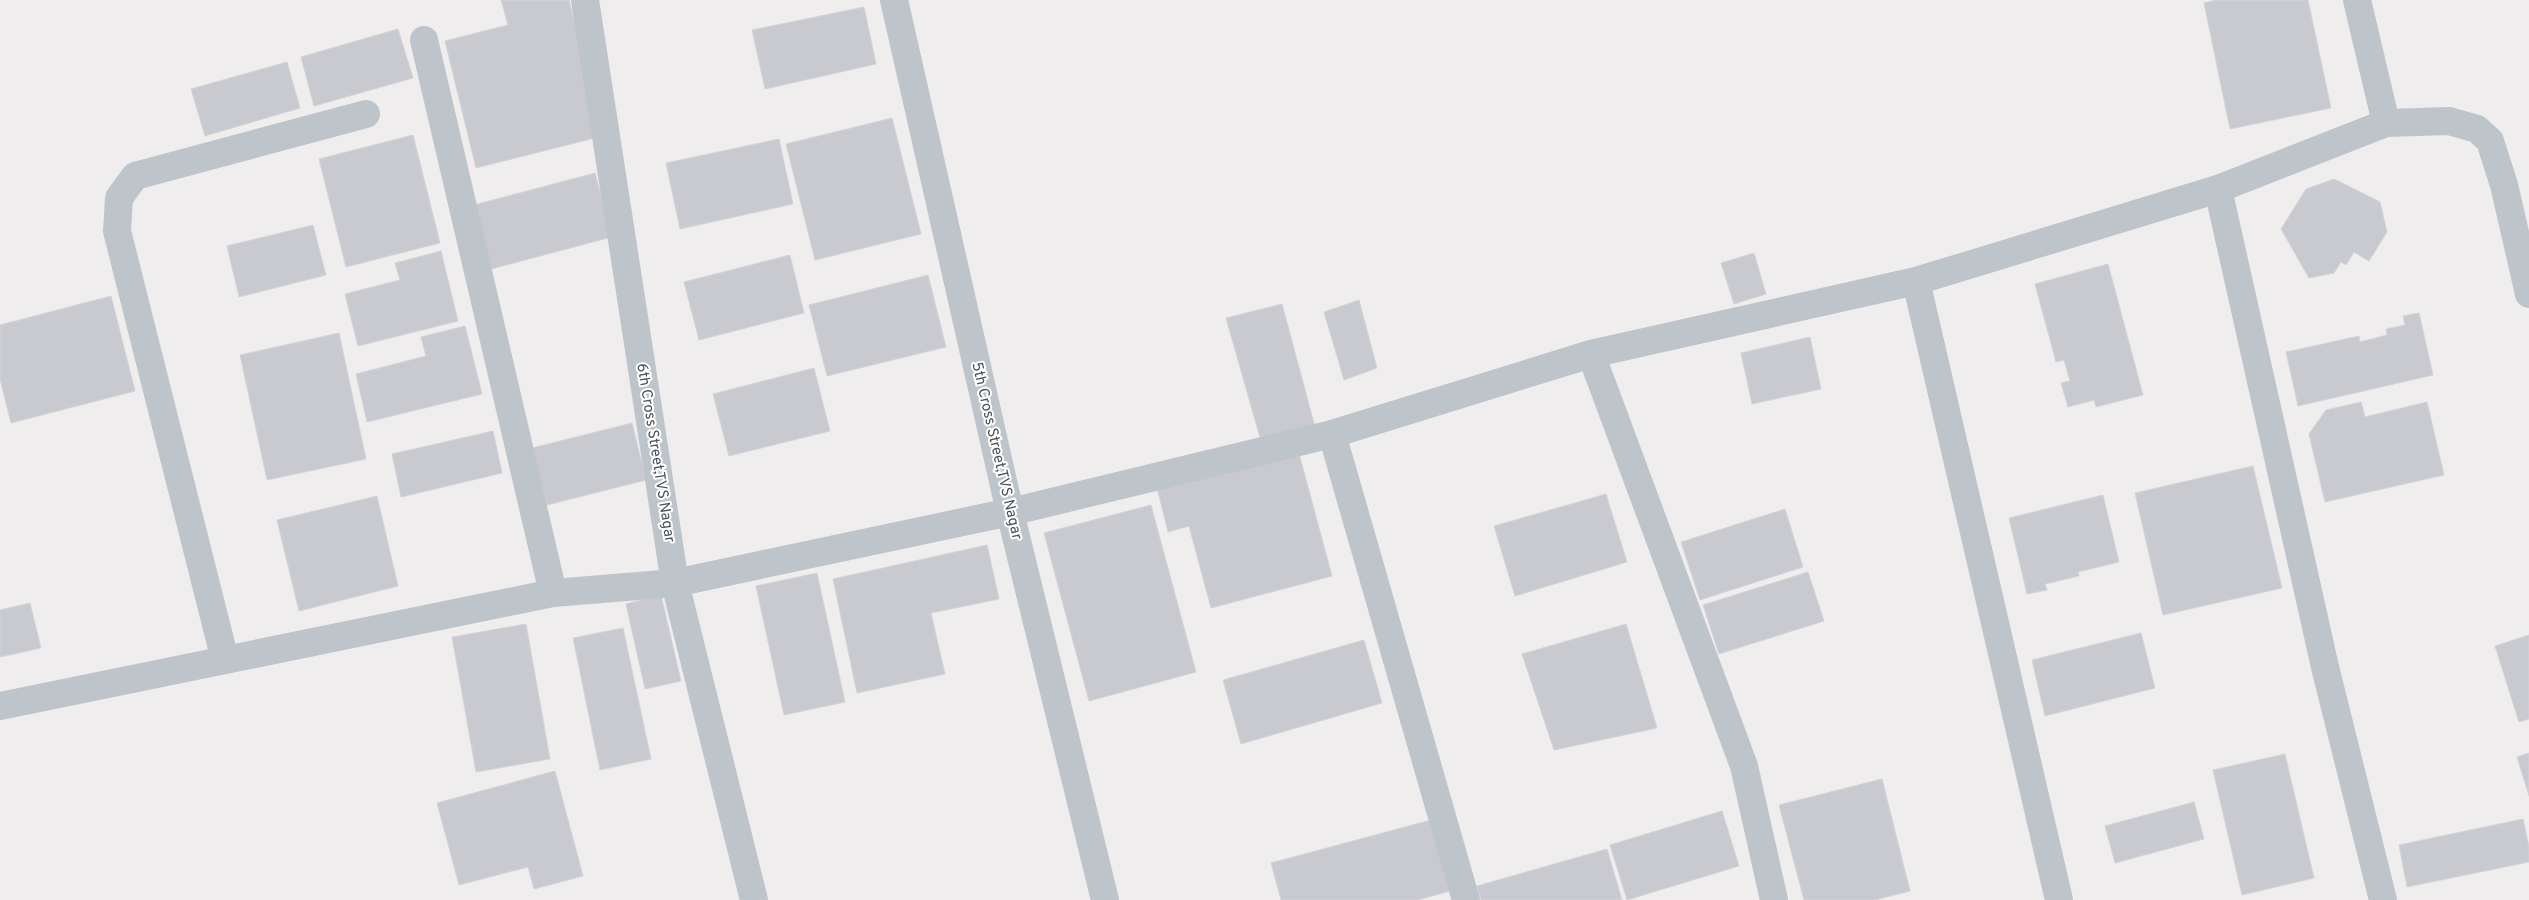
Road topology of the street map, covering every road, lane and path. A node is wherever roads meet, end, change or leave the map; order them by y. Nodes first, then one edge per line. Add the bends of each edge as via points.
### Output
1 (585, 0) edge
2 (894, 0) edge
3 (2357, 0) edge
4 (424, 40) dead end
5 (366, 114) dead end
6 (2386, 123) junction
7 (2218, 189) junction
8 (1916, 281) junction
9 (2529, 294) edge
10 (1590, 354) junction
11 (1332, 434) junction
12 (1010, 512) junction
13 (675, 583) junction
14 (553, 593) junction
15 (225, 660) junction
16 (0, 706) edge
17 (754, 900) edge
18 (1105, 900) edge
19 (1466, 900) edge
20 (1774, 900) edge
21 (2059, 900) edge
22 (2383, 900) edge

1 - 13 street, 6th Cross Street,TVS Nagar
2 - 12 street, 5th Cross Street,TVS Nagar
3 - 6 street
4 - 14 street
5 - 15 street via 135,176 119,198 117,231
6 - 7 street
6 - 9 street via 2449,121 2477,129 2490,141 2504,185
7 - 8 street
7 - 22 street via 2325,667
8 - 10 street
8 - 21 street
10 - 11 street
10 - 20 street via 1744,766
11 - 12 street
11 - 19 street
12 - 13 street
12 - 18 street, 5th Cross Street,TVS Nagar
13 - 14 street
13 - 17 street, 6th Cross Street,TVS Nagar
14 - 15 street
15 - 16 street

